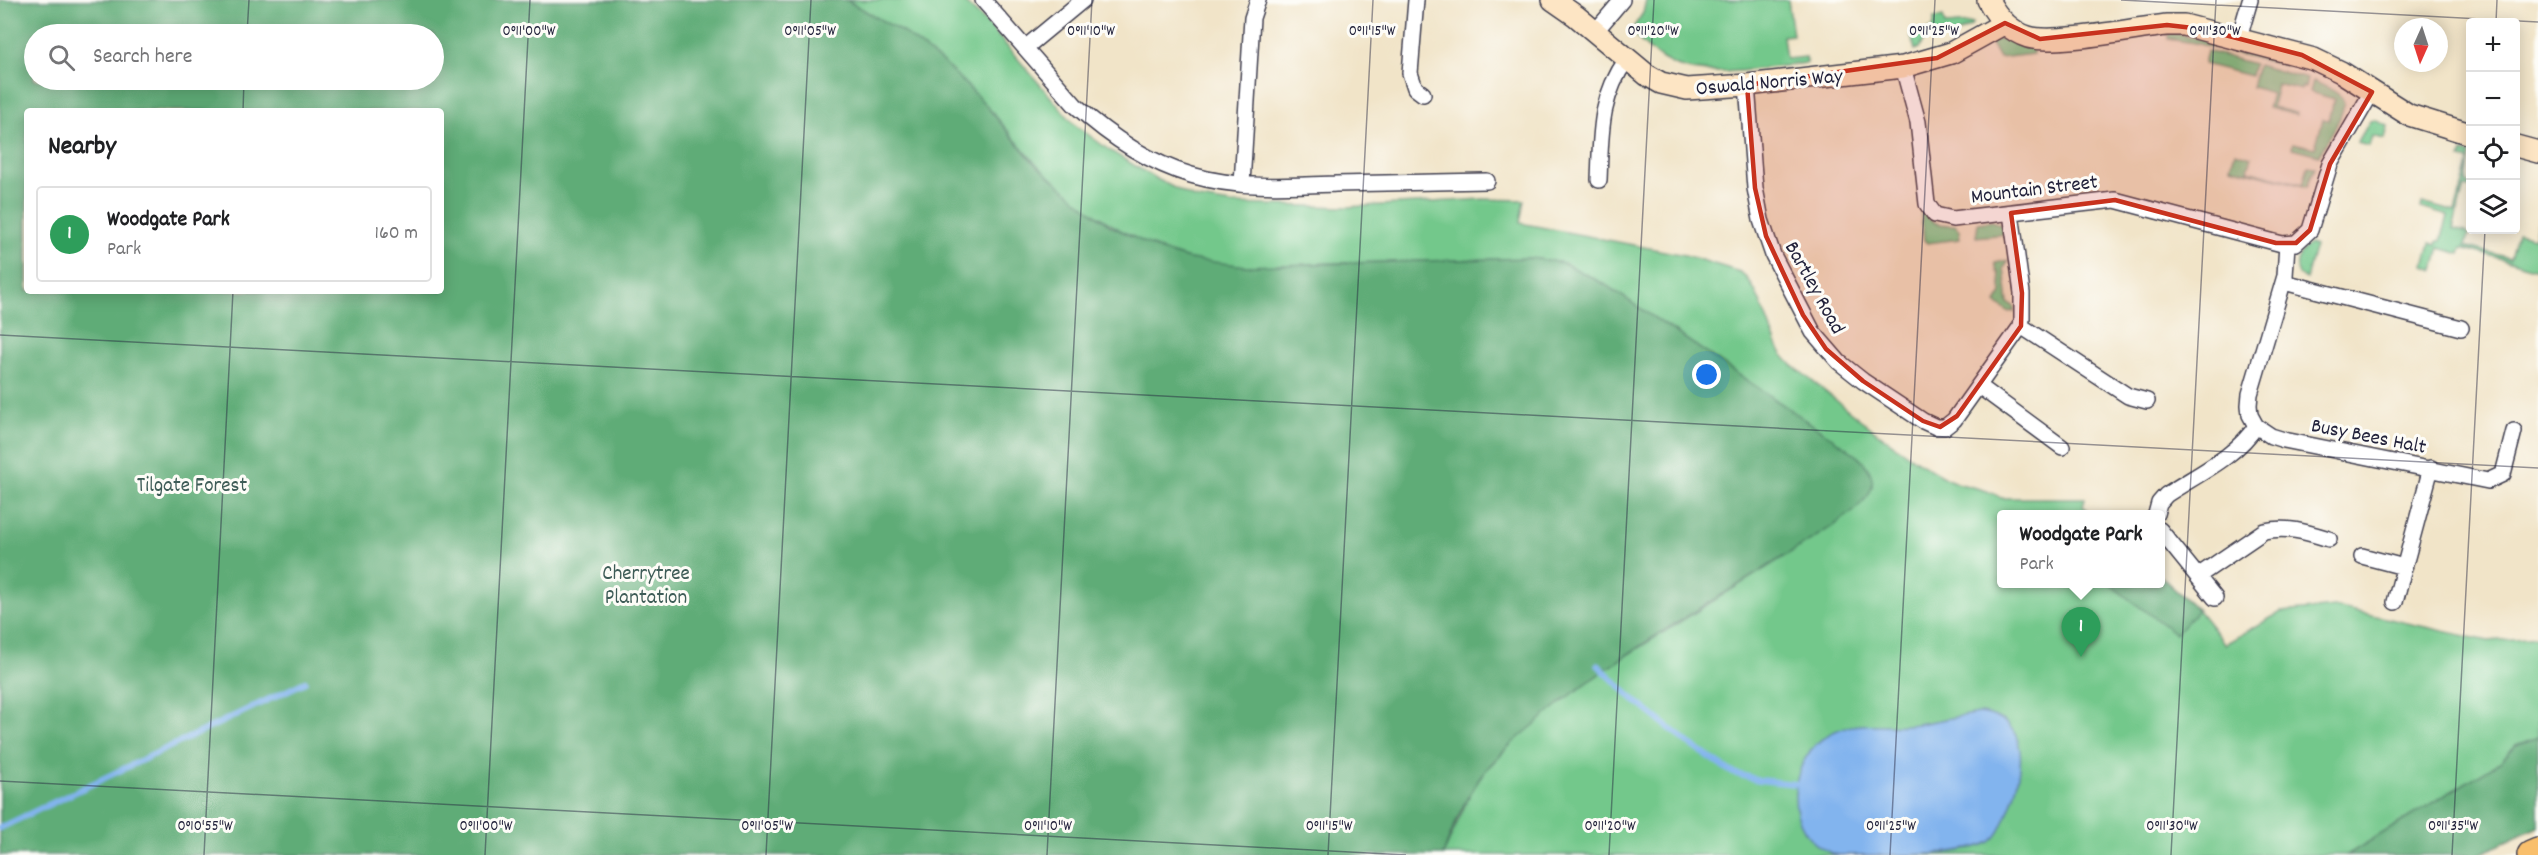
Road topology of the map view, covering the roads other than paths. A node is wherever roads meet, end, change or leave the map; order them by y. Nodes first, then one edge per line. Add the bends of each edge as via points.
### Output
1 (983, 0) edge
2 (1083, 0) edge
3 (1258, 0) edge
4 (1416, 0) edge
5 (1552, 0) edge
6 (1622, 0) edge
7 (1988, 0) edge
8 (2250, 0) edge
9 (2005, 23) junction
10 (1595, 32) junction
11 (2240, 38) junction
12 (1025, 48) junction
13 (1627, 59) junction
14 (1903, 67) junction
15 (1747, 85) junction
16 (2372, 92) junction
17 (1423, 94) dead end
18 (2466, 133) edge
19 (2520, 147) edge
20 (2538, 152) edge
21 (1599, 180) dead end
22 (1486, 181) dead end
23 (1242, 184) junction
24 (2011, 213) junction
25 (2287, 244) junction
26 (2284, 282) junction
27 (2021, 326) junction
28 (2461, 328) dead end
29 (1979, 386) junction
30 (2147, 401) dead end
31 (2256, 426) junction
32 (2514, 431) dead end
33 (2062, 447) dead end
34 (2431, 468) junction
35 (2157, 510) edge
36 (2165, 536) edge
37 (2329, 539) dead end
38 (2362, 556) dead end
39 (2404, 567) junction
40 (2198, 576) junction
41 (2215, 598) dead end
42 (2395, 602) dead end
43 (2538, 852) edge
44 (2531, 855) edge

1 - 12 street
2 - 12 street
3 - 23 street via 1251,27
4 - 17 street via 1410,73 1415,88
5 - 10 street, Oswald Norris Way
6 - 10 street
7 - 9 street
8 - 11 street
9 - 11 street via 2017,32 2040,39 2167,25
9 - 14 street, Oswald Norris Way via 1951,53
10 - 13 street, Oswald Norris Way
11 - 16 street via 2314,59
12 - 23 street via 1075,105 1109,135 1172,169
13 - 15 street, Oswald Norris Way via 1670,86 1688,89
13 - 21 street via 1606,97
14 - 15 street, Oswald Norris Way
14 - 24 street, Mountain Street via 1918,122 1926,199 1931,211 1953,219
15 - 29 street, Bartley Road via 1755,188 1764,228 1794,299 1826,349 1863,381 1936,427 1950,424
16 - 18 street via 2409,115
16 - 25 street via 2330,164 2310,230 2300,241
19 - 20 street
22 - 23 street
24 - 25 street, Mountain Street via 2115,200
24 - 27 street via 2022,293
25 - 26 street
26 - 28 street
26 - 31 street via 2250,394 2250,415
27 - 29 street, Bartley Road
27 - 30 street via 2128,396
29 - 33 street
31 - 34 street, Busy Bees Halt via 2284,440
31 - 35 street via 2234,450 2166,495
32 - 34 street, Busy Bees Halt via 2503,474 2488,481
34 - 39 street
36 - 40 street
37 - 40 street via 2298,529 2264,531
38 - 39 street
39 - 42 street
40 - 41 street
43 - 44 highway

